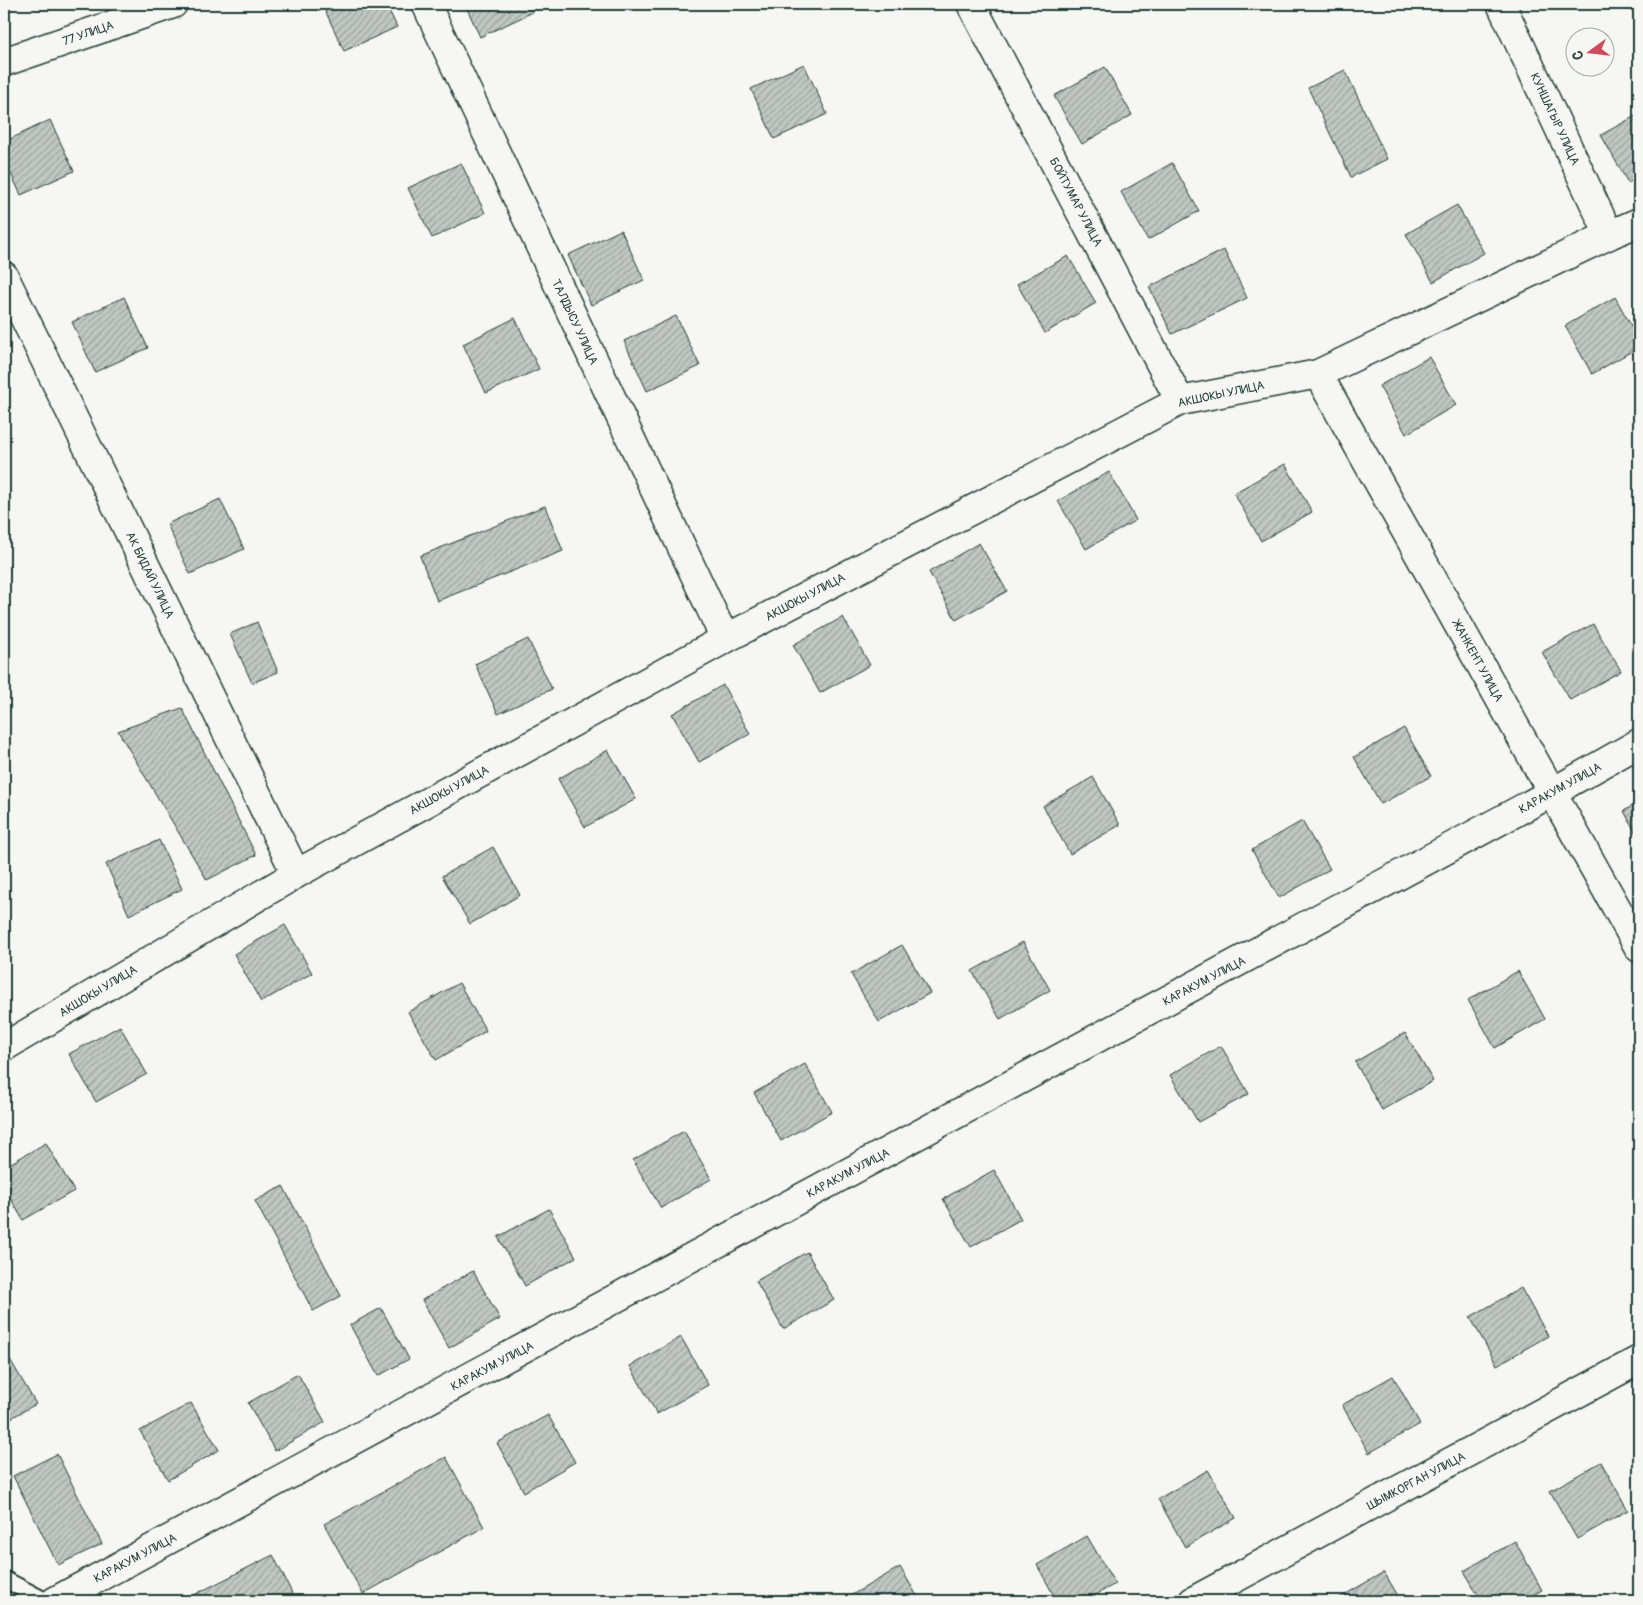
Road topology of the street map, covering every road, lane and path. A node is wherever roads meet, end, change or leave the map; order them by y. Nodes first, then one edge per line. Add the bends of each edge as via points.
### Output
1 (173, 4) edge
2 (426, 4) edge
3 (971, 4) edge
4 (1501, 4) edge
5 (4, 62) edge
6 (1639, 222) edge
7 (1608, 235) junction
8 (4, 276) edge
9 (1318, 374) junction
10 (1180, 400) junction
11 (725, 639) junction
12 (1639, 743) edge
13 (1551, 793) junction
14 (296, 874) junction
15 (1639, 948) edge
16 (4, 1047) edge
17 (1639, 1360) edge
18 (4, 1579) edge
19 (46, 1601) edge
20 (56, 1601) edge
21 (1193, 1601) edge

1 - 5 street, 77 УЛИЦА
2 - 11 street, ТАЛДЫСУ УЛИЦА
3 - 10 street, БОЙТУМАР УЛИЦА
4 - 7 street, КУНШАГЫР УЛИЦА
6 - 7 street, АКШОКЫ УЛИЦА
7 - 9 street, АКШОКЫ УЛИЦА
8 - 14 street, АК БИДАЙ УЛИЦА
9 - 10 street, АКШОКЫ УЛИЦА
9 - 13 street, ЖАНКЕНТ УЛИЦА
10 - 11 street, АКШОКЫ УЛИЦА
11 - 14 street, АКШОКЫ УЛИЦА
12 - 13 street, КАРАКУМ УЛИЦА
13 - 15 street, ЖАНКЕНТ УЛИЦА
13 - 20 street, КАРАКУМ УЛИЦА
14 - 16 street, АКШОКЫ УЛИЦА
17 - 21 street, ШЫМКОРГАН УЛИЦА
18 - 19 lane

